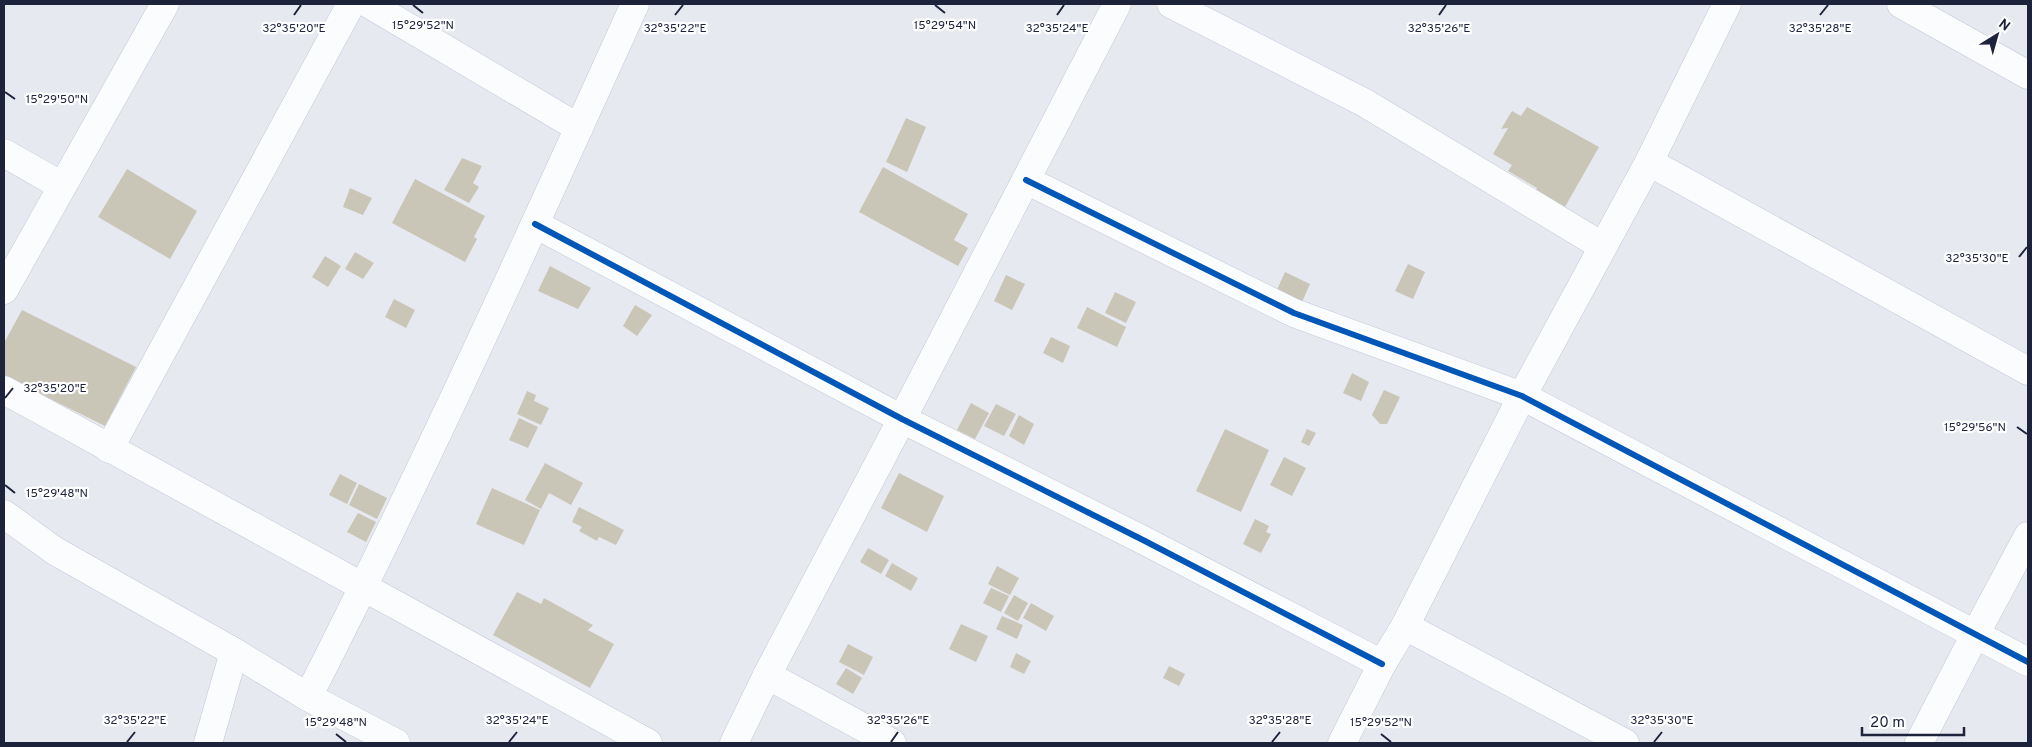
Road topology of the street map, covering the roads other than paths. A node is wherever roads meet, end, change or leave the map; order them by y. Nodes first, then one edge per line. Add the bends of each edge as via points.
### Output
1 (165, 4) edge
2 (351, 4) edge
3 (369, 4) edge
4 (635, 4) edge
5 (1117, 4) edge
6 (1171, 4) edge
7 (1727, 4) edge
8 (1901, 4) edge
9 (2028, 75) edge
10 (579, 128) junction
11 (4, 153) edge
12 (1649, 162) junction
13 (1026, 180) junction
14 (62, 186) junction
15 (535, 224) junction
16 (1602, 246) junction
17 (4, 290) edge
18 (2028, 371) edge
19 (4, 390) edge
20 (1522, 396) junction
21 (902, 419) junction
22 (109, 449) junction
23 (4, 514) edge
24 (2028, 536) edge
25 (364, 586) junction
26 (1406, 626) junction
27 (1976, 633) junction
28 (234, 652) junction
29 (2028, 662) edge
30 (1382, 664) junction
31 (767, 675) junction
32 (308, 697) junction
33 (208, 743) edge
34 (396, 743) edge
35 (648, 743) edge
36 (734, 743) edge
37 (892, 743) edge
38 (1342, 743) edge
39 (1625, 743) edge
40 (1919, 743) edge

1 - 14 street
2 - 22 street
3 - 10 street
4 - 10 street
5 - 13 street
6 - 16 street via 1365,103
7 - 12 street
8 - 9 street
10 - 15 street
11 - 14 street
12 - 16 street
12 - 18 street
13 - 20 street via 1294,313
13 - 21 street
14 - 17 street
15 - 21 street
15 - 25 street
16 - 20 street
19 - 22 street
20 - 26 street
20 - 27 street
21 - 30 street
21 - 31 street
22 - 25 street
23 - 28 street via 55,551
24 - 27 street
25 - 32 street
25 - 35 street
26 - 30 street
26 - 39 street
27 - 29 street
27 - 40 street
28 - 32 street
28 - 33 street
30 - 38 street
31 - 36 street
31 - 37 street
32 - 34 street

